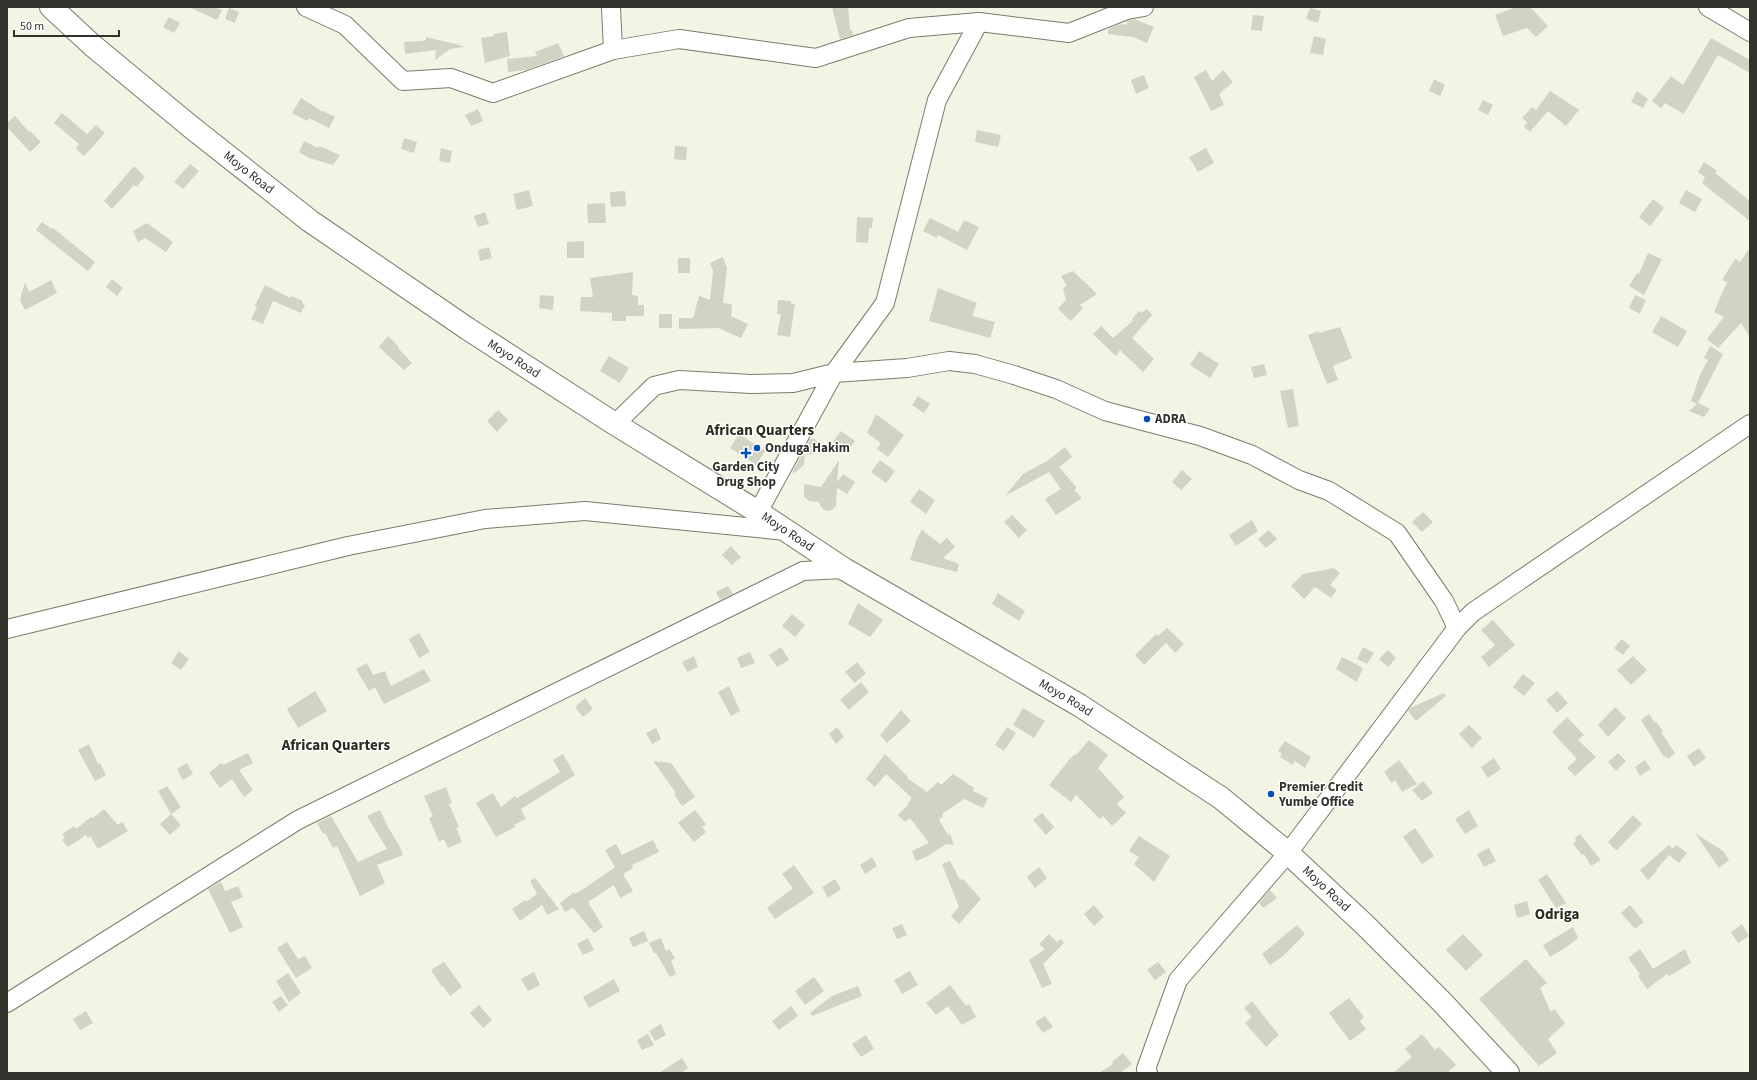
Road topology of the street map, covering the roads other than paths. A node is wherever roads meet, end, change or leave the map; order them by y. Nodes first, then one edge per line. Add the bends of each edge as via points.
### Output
1 (51, 7) edge
2 (306, 7) edge
3 (611, 7) edge
4 (1144, 7) edge
5 (1708, 7) edge
6 (979, 22) junction
7 (1750, 32) edge
8 (612, 50) junction
9 (834, 373) junction
10 (616, 424) junction
11 (1750, 424) edge
12 (758, 512) junction
13 (787, 531) junction
14 (844, 569) junction
15 (1444, 601) junction
16 (1474, 612) junction
17 (1457, 628) junction
18 (7, 629) edge
19 (1288, 853) junction
20 (7, 1004) edge
21 (1148, 1073) edge
22 (1508, 1073) edge

1 - 10 main road, Moyo Road via 92,45 310,221 468,329
2 - 8 street via 345,25 403,81 451,78 493,93
3 - 8 street
4 - 6 street via 1127,10 1069,33
5 - 7 street
6 - 8 street via 909,28 816,58 679,39
6 - 9 street via 937,100 885,303
9 - 10 street via 793,383 751,384 678,380 654,386
9 - 12 street
9 - 15 street via 907,368 949,361 975,364 1056,389 1105,411 1200,436 1252,455 1299,480 1329,491 1397,533
10 - 12 main road, Moyo Road
11 - 16 street
12 - 13 main road, Moyo Road
13 - 14 main road, Moyo Road
13 - 18 street via 584,511 485,520 348,546
14 - 19 main road, Moyo Road via 1079,705 1221,798
14 - 20 street via 803,571 298,820
15 - 16 street
15 - 17 street
16 - 17 street
17 - 19 street
19 - 21 street via 1178,980 1146,1069
19 - 22 main road, Moyo Road via 1407,965

